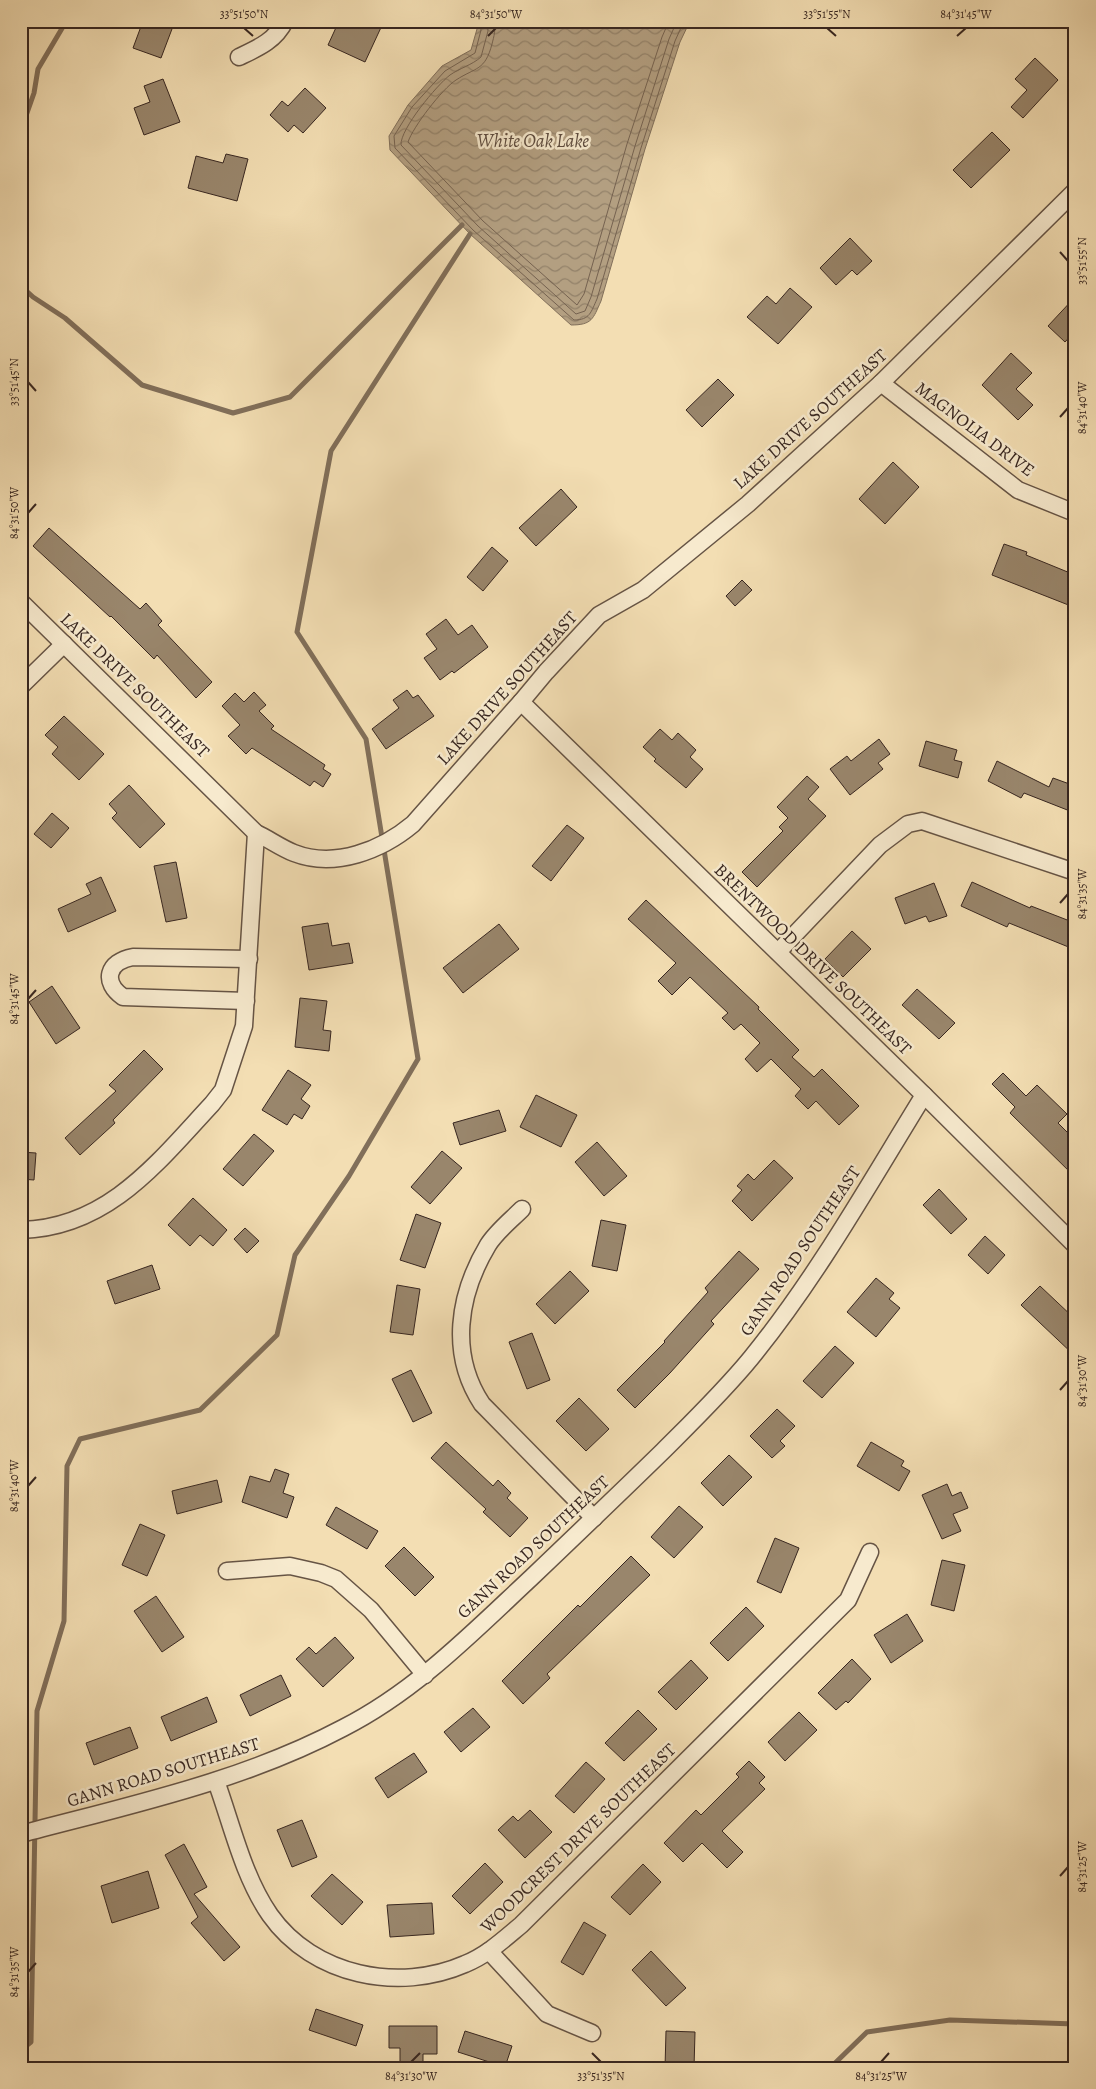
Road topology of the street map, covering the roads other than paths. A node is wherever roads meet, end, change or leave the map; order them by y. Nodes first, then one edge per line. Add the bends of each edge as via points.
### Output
1 (285, 21) edge
2 (240, 57) dead end
3 (1075, 191) edge
4 (881, 383) junction
5 (1075, 513) edge
6 (21, 602) edge
7 (64, 644) junction
8 (21, 686) edge
9 (521, 702) junction
10 (256, 832) junction
11 (1075, 872) edge
12 (778, 952) junction
13 (248, 959) junction
14 (246, 1001) junction
15 (924, 1095) junction
16 (522, 1209) dead end
17 (21, 1230) edge
18 (1075, 1246) edge
19 (594, 1518) junction
20 (870, 1552) dead end
21 (227, 1571) dead end
22 (425, 1674) junction
23 (216, 1781) junction
24 (25, 1834) edge
25 (489, 1951) junction
26 (592, 2033) dead end

1 - 2 street via 267,44
3 - 4 street, LAKE DRIVE SOUTHEAST
4 - 5 street, MAGNOLIA DRIVE via 1018,490
4 - 9 street, LAKE DRIVE SOUTHEAST via 748,504 643,590 599,616
6 - 7 street, LAKE DRIVE SOUTHEAST
7 - 8 street
7 - 10 street, LAKE DRIVE SOUTHEAST
9 - 10 street, LAKE DRIVE SOUTHEAST via 413,824 385,844 332,859 313,858 294,853
9 - 12 street, BRENTWOOD DRIVE SOUTHEAST
10 - 13 street
11 - 12 street via 922,820 908,824 880,845
12 - 15 street, BRENTWOOD DRIVE SOUTHEAST
13 - 14 street
13 - 14 street via 132,957 121,959 113,967 110,979 114,990 124,997
14 - 17 street via 244,1026 223,1090 137,1183 88,1215 55,1226
15 - 18 street, BRENTWOOD DRIVE SOUTHEAST
15 - 19 street, GANN ROAD SOUTHEAST via 838,1235 751,1358 717,1397
16 - 19 street via 489,1244 475,1274 460,1331 465,1370 482,1404
19 - 22 street, GANN ROAD SOUTHEAST
20 - 25 street, WOODCREST DRIVE SOUTHEAST via 848,1600 521,1925
21 - 22 street via 290,1566 336,1579 371,1610
22 - 23 street, GANN ROAD SOUTHEAST via 346,1727
23 - 24 street, GANN ROAD SOUTHEAST
23 - 25 street, WOODCREST DRIVE SOUTHEAST via 257,1893 283,1931 314,1955 348,1971 390,1978 446,1971
25 - 26 street via 547,2014

